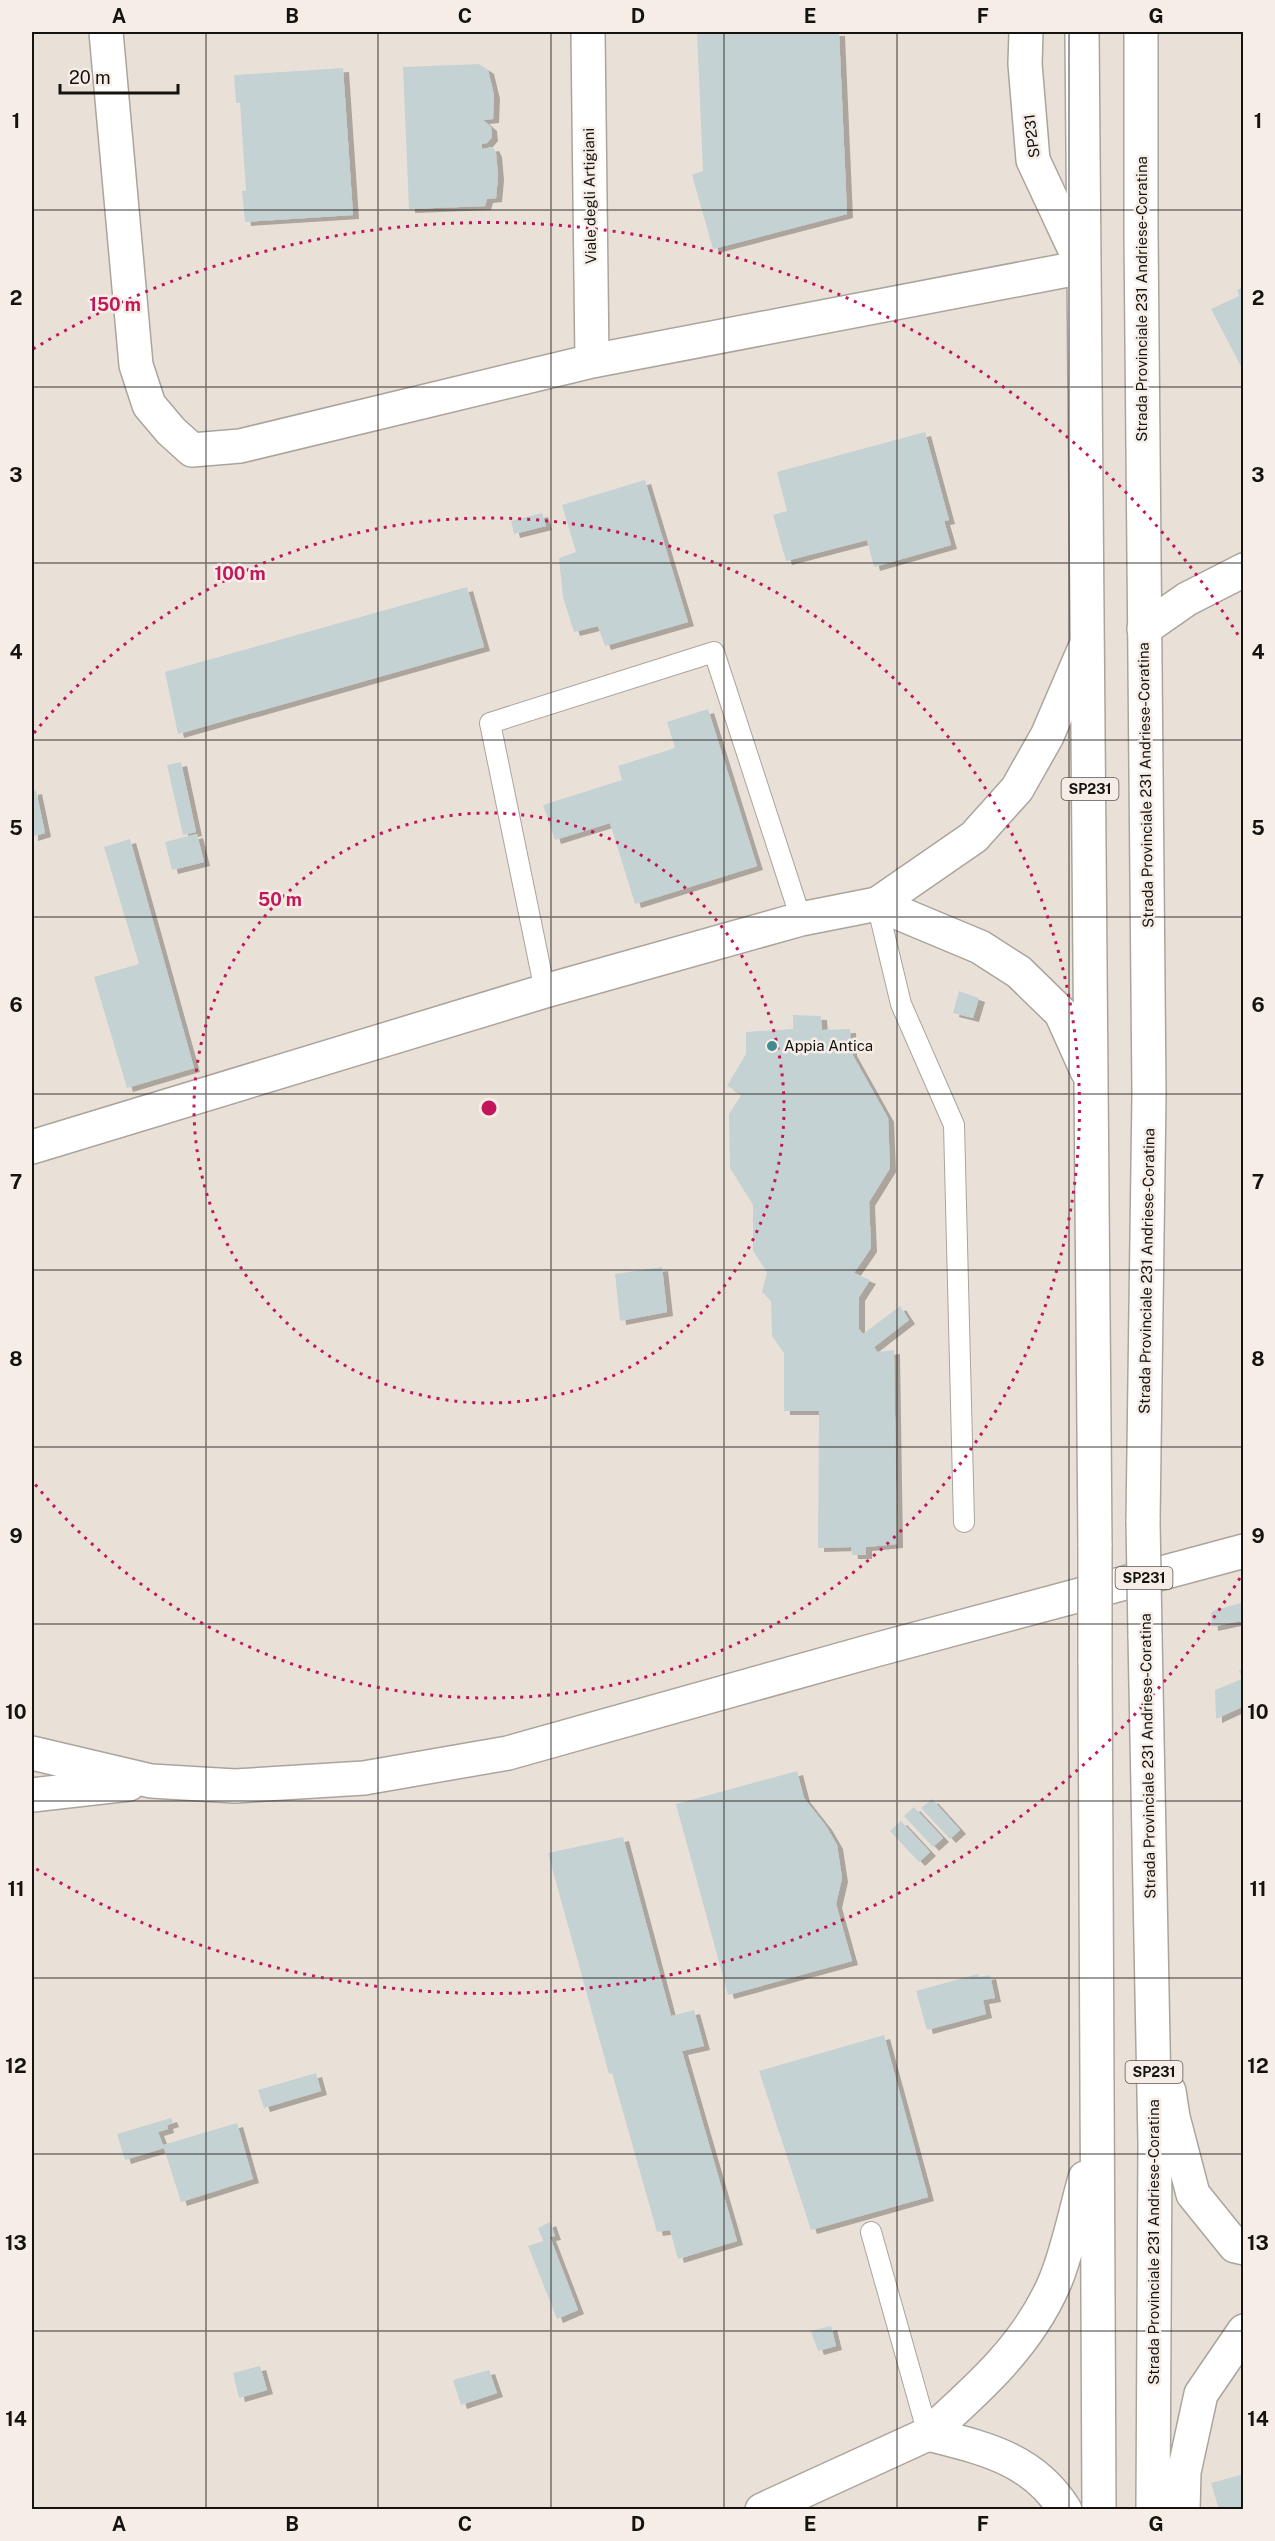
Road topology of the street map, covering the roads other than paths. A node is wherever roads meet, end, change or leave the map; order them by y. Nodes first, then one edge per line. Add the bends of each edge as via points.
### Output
1 (106, 32) edge
2 (588, 32) edge
3 (1026, 32) edge
4 (1082, 32) edge
5 (1142, 32) edge
6 (1083, 267) junction
7 (592, 361) junction
8 (1244, 570) edge
9 (1144, 629) junction
10 (1089, 638) junction
11 (877, 904) junction
12 (801, 919) junction
13 (545, 991) junction
14 (1092, 1084) junction
15 (32, 1147) edge
16 (964, 1522) dead end
17 (1244, 1551) edge
18 (32, 1753) edge
19 (151, 1781) junction
20 (32, 1795) edge
21 (1153, 1982) junction
22 (1095, 2142) junction
23 (871, 2232) dead end
24 (1244, 2248) edge
25 (1244, 2331) edge
26 (928, 2434) junction
27 (762, 2510) edge
28 (1065, 2510) edge
29 (1099, 2510) edge
30 (1153, 2510) edge
31 (1183, 2510) edge

1 - 7 main road via 136,365 149,405 192,450 240,446
2 - 7 main road, Viale degli Artigiani
3 - 6 main road, SP231 via 1033,160
4 - 6 main road, SP231
5 - 9 main road, Strada Provinciale 231 Andriese-Coratina / SP231
6 - 7 main road
6 - 10 main road, SP231
8 - 9 main road via 1187,599
9 - 21 main road, Strada Provinciale 231 Andriese-Coratina / SP231, bridge via 1149,1095 1143,1521
10 - 11 main road via 1047,736 1017,789 974,837
10 - 14 main road, SP231
11 - 12 main road
11 - 14 main road via 980,947 1019,972 1061,1013
11 - 16 lane via 901,1004 954,1125
12 - 13 main road
12 - 13 lane via 714,652 490,723
13 - 15 main road
14 - 22 main road, SP231, bridge
17 - 19 main road via 508,1752 364,1778 234,1786
18 - 19 main road
19 - 20 main road
21 - 24 main road via 1173,2117 1193,2194 1235,2246
21 - 30 main road, Strada Provinciale 231 Andriese-Coratina / SP231
22 - 26 main road via 1055,2283 1030,2330 992,2376
22 - 29 main road, SP231
23 - 26 lane
25 - 31 main road via 1202,2394 1184,2472
26 - 27 main road
26 - 28 main road via 991,2450 1026,2468 1053,2491

